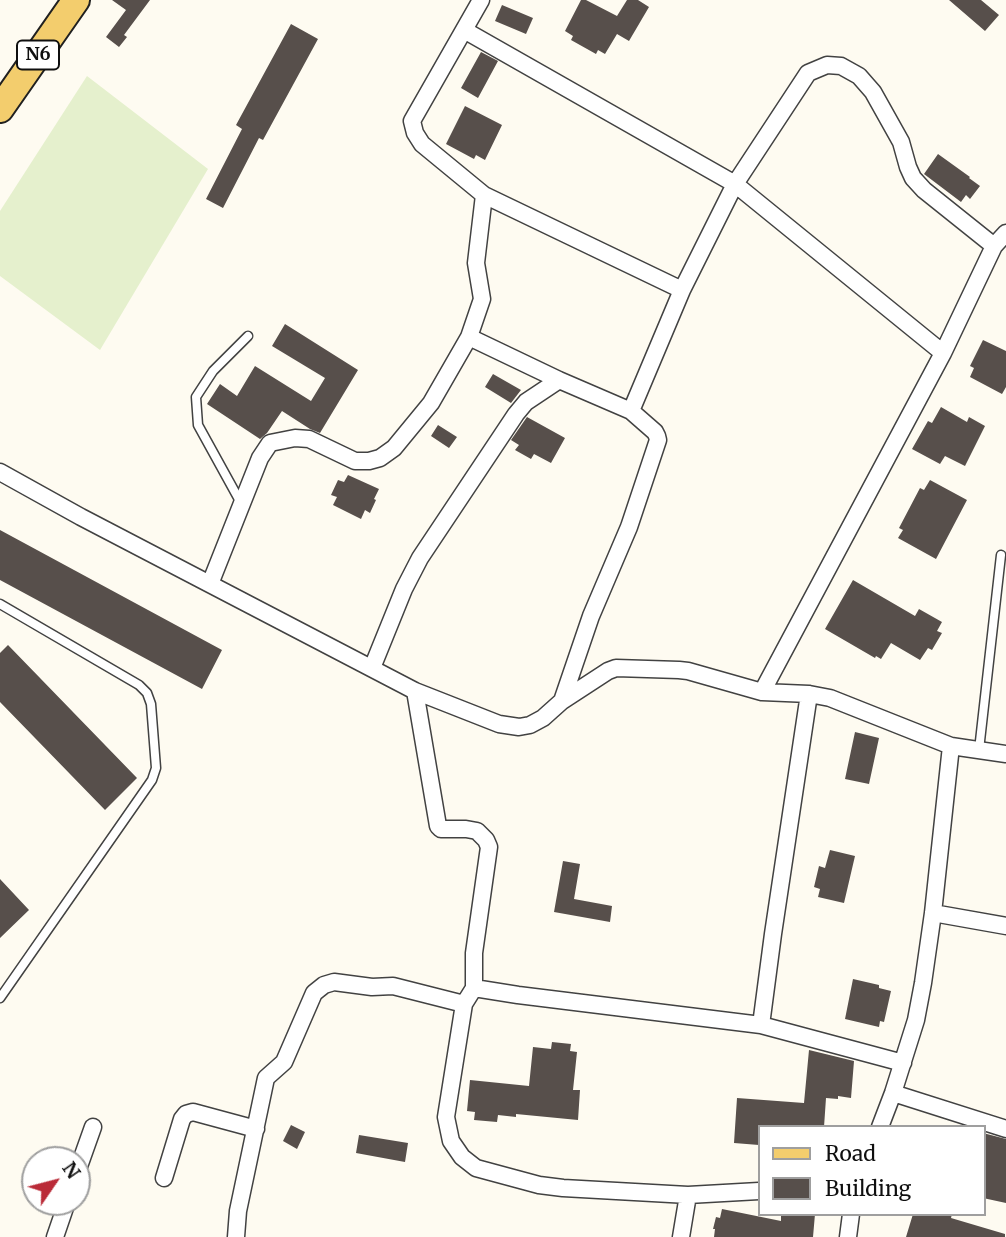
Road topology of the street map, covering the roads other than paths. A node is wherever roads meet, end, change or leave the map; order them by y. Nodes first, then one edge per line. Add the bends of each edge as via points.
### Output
1 (76, 0) edge
2 (481, 0) edge
3 (464, 30) junction
4 (0, 109) edge
5 (735, 184) junction
6 (484, 195) junction
7 (1006, 233) edge
8 (995, 246) junction
9 (682, 290) junction
10 (248, 336) dead end
11 (469, 337) junction
12 (943, 354) junction
13 (559, 380) junction
14 (631, 411) junction
15 (0, 472) edge
16 (241, 503) junction
17 (1001, 555) dead end
18 (210, 584) junction
19 (0, 604) edge
20 (372, 668) junction
21 (415, 691) junction
22 (762, 692) junction
23 (809, 694) junction
24 (562, 701) junction
25 (950, 746) junction
26 (979, 750) junction
27 (1006, 754) edge
28 (933, 913) junction
29 (1006, 926) edge
30 (474, 988) junction
31 (0, 998) edge
32 (464, 1004) junction
33 (761, 1025) junction
34 (902, 1063) junction
35 (893, 1093) junction
36 (881, 1125) edge
37 (93, 1127) dead end
38 (256, 1129) junction
39 (1006, 1129) edge
40 (86, 1146) edge
41 (164, 1178) dead end
42 (758, 1191) edge
43 (688, 1195) junction
44 (62, 1216) edge
45 (852, 1216) edge
46 (55, 1237) edge
47 (236, 1237) edge
48 (681, 1237) edge
49 (848, 1237) edge

1 - 4 main road, N6
2 - 3 street
3 - 5 street
3 - 6 street via 412,121 422,144
5 - 8 street via 808,73 827,65 841,66 859,76 873,92 901,142 913,178
5 - 9 street
5 - 12 street
6 - 9 street
6 - 11 street via 476,262 482,299
7 - 8 street
8 - 12 street
9 - 14 street
10 - 16 lane via 196,397 198,425
11 - 13 street
11 - 16 street via 430,403 394,448 380,458 355,461 309,439 270,443
12 - 22 street
13 - 14 street
13 - 20 street via 516,414 420,558
14 - 24 street via 658,440
15 - 18 street
16 - 18 street
17 - 26 lane
18 - 20 street
19 - 31 lane via 147,693 156,768
20 - 21 street
21 - 24 street via 499,724 519,727 543,718
21 - 30 street via 438,826 477,831 489,847 474,953
22 - 23 street
22 - 24 street via 688,671 616,668
23 - 25 street via 830,698
23 - 33 street
25 - 26 street
25 - 28 street
26 - 27 street
28 - 29 street
28 - 34 street via 916,1020
30 - 32 street
30 - 33 street
32 - 38 street via 393,986 324,985 314,993 284,1062 266,1078
32 - 43 street via 446,1117 451,1140 462,1157 477,1168 539,1185
33 - 34 street
34 - 35 street
35 - 36 street
35 - 39 street
37 - 40 street
38 - 41 street via 186,1114
38 - 47 street
42 - 43 street
43 - 48 street
44 - 46 street
45 - 49 street

